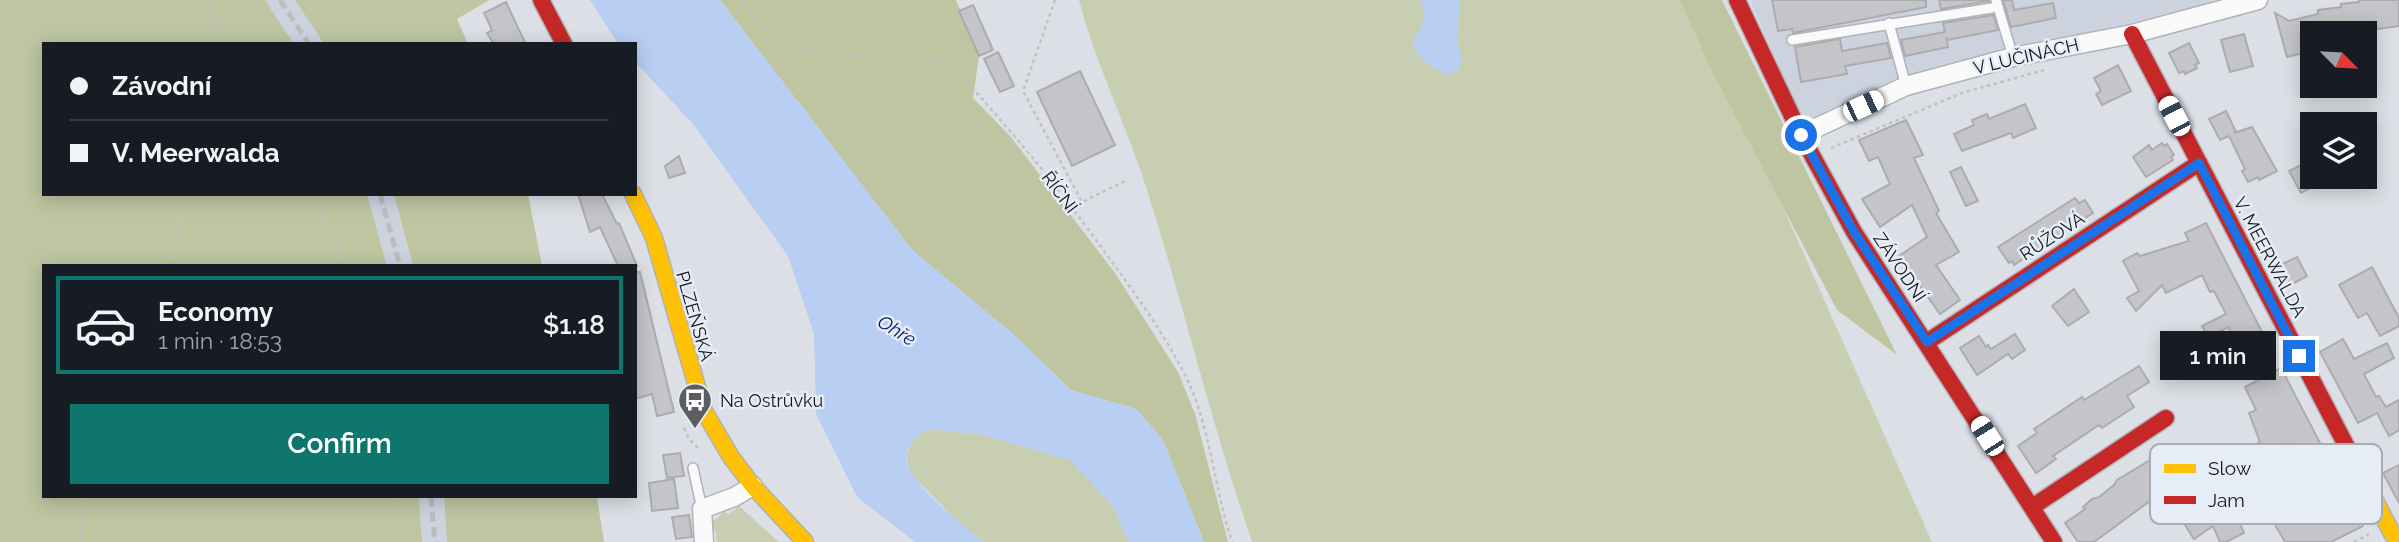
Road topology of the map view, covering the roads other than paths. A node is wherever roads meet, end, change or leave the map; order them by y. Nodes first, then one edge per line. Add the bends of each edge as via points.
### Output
1 (541, 0) edge
2 (1737, 0) edge
3 (2258, 0) edge
4 (1997, 3) edge
5 (1889, 23) junction
6 (2132, 34) junction
7 (1792, 40) dead end
8 (563, 42) edge
9 (2013, 57) junction
10 (1906, 86) junction
11 (1801, 135) junction
12 (2199, 163) junction
13 (634, 196) edge
14 (1927, 342) junction
15 (2166, 418) dead end
16 (2344, 444) edge
17 (693, 468) dead end
18 (753, 486) junction
19 (2032, 507) junction
20 (702, 509) junction
21 (2382, 519) edge
22 (2391, 536) edge
23 (704, 542) edge
24 (805, 542) edge
25 (2054, 542) edge

1 - 8 street
2 - 11 street, ZÁVODNÍ
3 - 6 street, V LUČINÁCH
4 - 5 lane
4 - 9 lane
5 - 7 lane
5 - 10 lane
6 - 9 street, V LUČINÁCH
6 - 12 street, V. MEERWALDA
9 - 10 street, V LUČINÁCH
10 - 11 street, V LUČINÁCH
11 - 14 street, ZÁVODNÍ via 1854,232
12 - 14 street, RŮŽOVÁ
12 - 16 street, V. MEERWALDA
13 - 18 street, PLZEŇSKÁ via 654,238 704,411
14 - 19 street, ZÁVODNÍ
15 - 19 street
17 - 20 lane
18 - 20 street
18 - 24 street, PLZEŇSKÁ
19 - 25 street, ZÁVODNÍ
20 - 23 street
21 - 22 street, V. MEERWALDA

